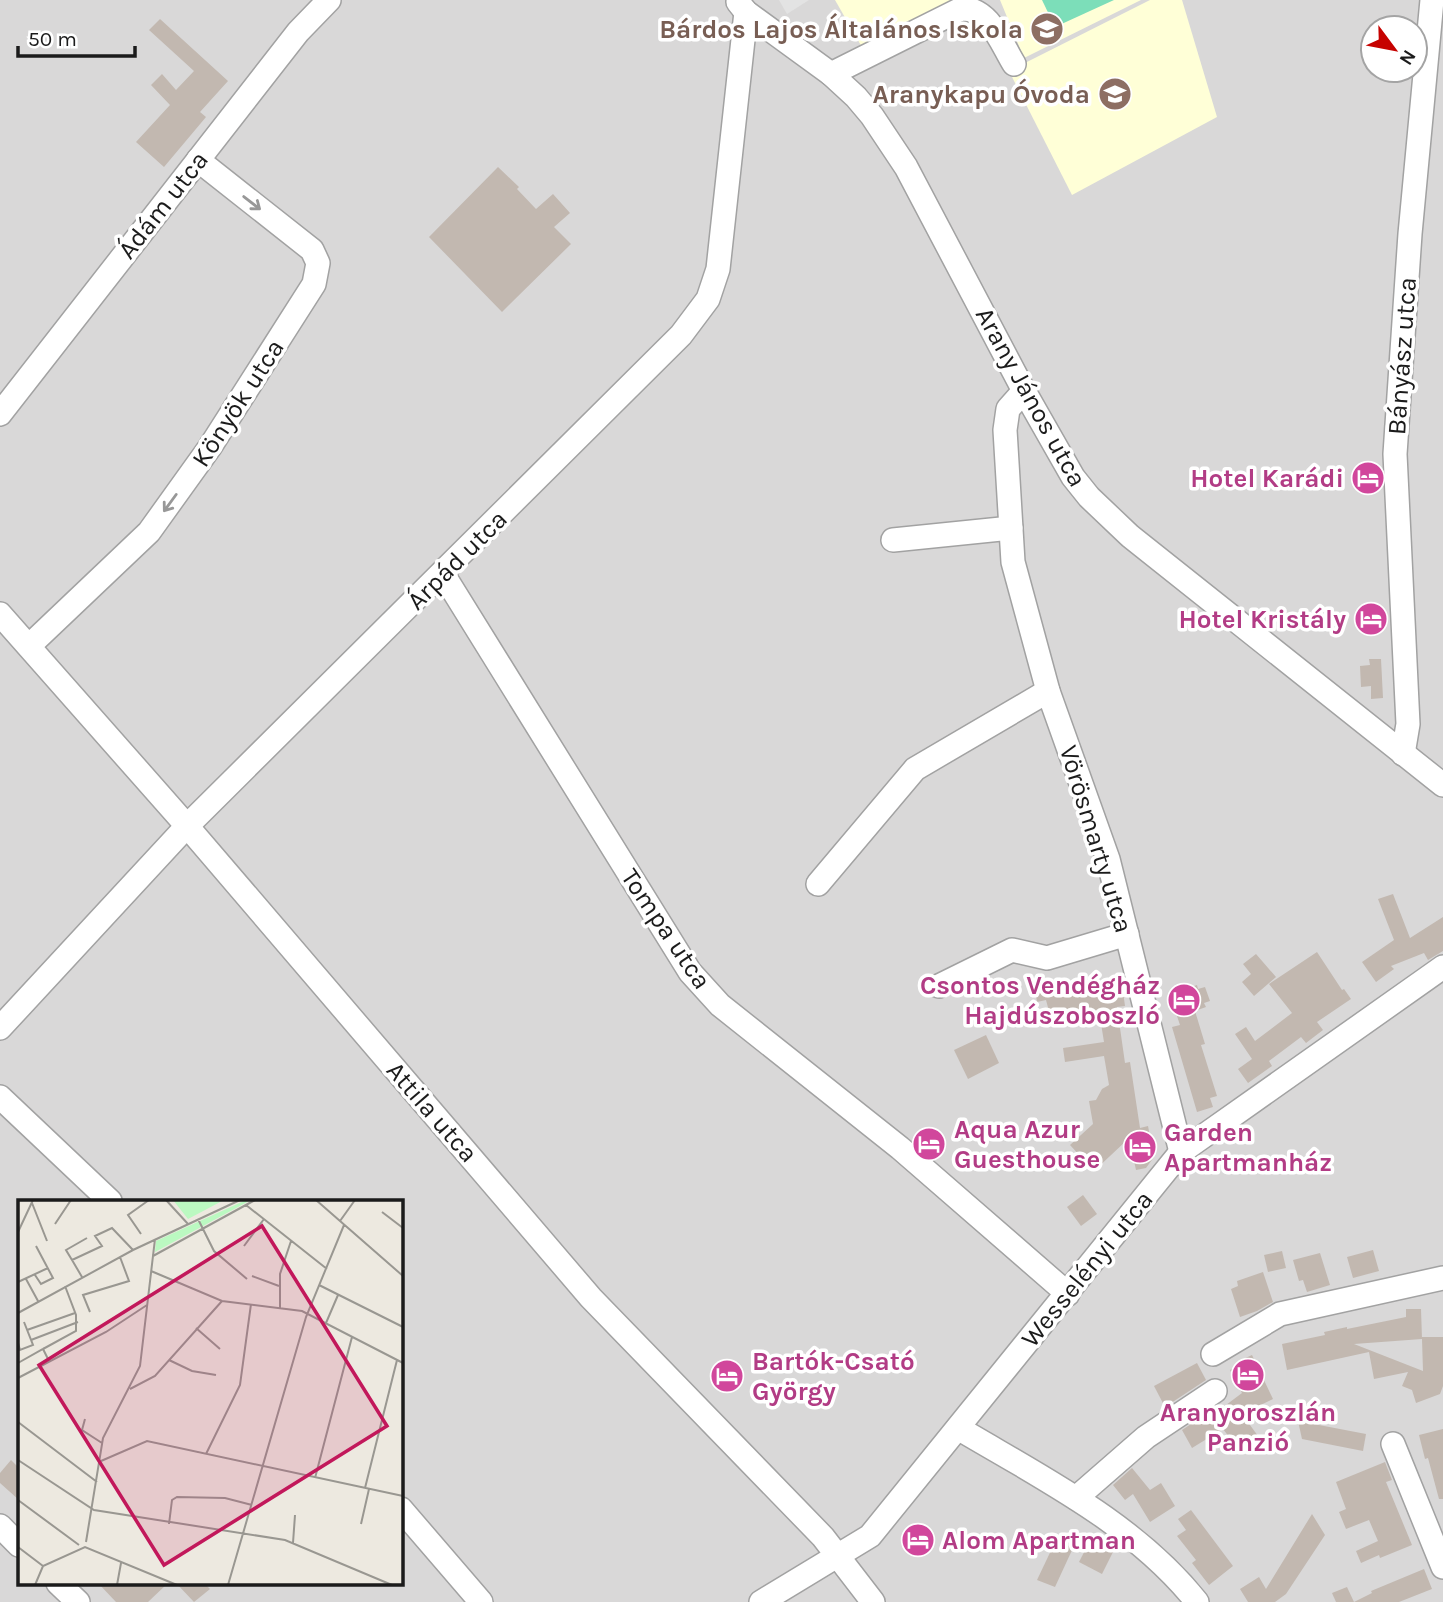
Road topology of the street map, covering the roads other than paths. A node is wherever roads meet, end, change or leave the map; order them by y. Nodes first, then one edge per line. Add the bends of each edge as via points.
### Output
1 (329, 0) edge
2 (1432, 0) edge
3 (741, 6) edge
4 (1014, 64) dead end
5 (1435, 65) edge
6 (831, 74) junction
7 (198, 160) junction
8 (1024, 391) junction
9 (0, 414) edge
10 (1011, 528) junction
11 (893, 540) dead end
12 (443, 574) junction
13 (0, 614) edge
14 (29, 646) junction
15 (1048, 691) junction
16 (1403, 754) junction
17 (1443, 785) edge
18 (187, 826) junction
19 (818, 884) dead end
20 (1127, 934) junction
21 (1443, 967) edge
22 (939, 986) dead end
23 (0, 1028) edge
24 (0, 1097) edge
25 (1181, 1152) junction
26 (109, 1200) edge
27 (1443, 1278) edge
28 (1068, 1294) junction
29 (1213, 1354) dead end
30 (1215, 1391) dead end
31 (958, 1428) junction
32 (1393, 1444) dead end
33 (1076, 1498) junction
34 (402, 1510) edge
35 (0, 1526) edge
36 (18, 1544) edge
37 (839, 1556) junction
38 (1443, 1567) edge
39 (59, 1584) edge
40 (78, 1602) edge
41 (481, 1602) edge
42 (761, 1602) edge
43 (873, 1602) edge
44 (1197, 1602) edge

1 - 7 street, Ádám utca
2 - 5 street, Bányász utca
3 - 6 street, Arany János utca
3 - 12 street, Árpád utca via 718,269 708,299 681,335
4 - 6 street via 988,21 981,14 961,9
5 - 16 street, Bányász utca via 1410,234 1395,454 1408,724
6 - 8 street, Arany János utca via 892,143
7 - 9 street, Ádám utca
7 -> 14 street, Könyök utca via 312,250 318,263 314,284 210,447 149,532
8 - 10 street, Vörösmarty utca via 1008,409 1005,430
8 - 16 street, Arany János utca via 1088,498
10 - 11 street
10 - 15 street, Vörösmarty utca via 1013,562
12 - 18 street, Árpád utca
12 - 28 street, Tompa utca via 690,972 720,1005 900,1148
13 - 14 street, Attila utca
14 - 18 street, Attila utca
15 - 19 street via 915,769
15 - 20 street, Vörösmarty utca via 1108,859
16 - 17 street, Arany János utca
18 - 23 street, Árpád utca
18 - 37 street, Attila utca via 591,1297
20 - 22 street via 1047,958 1012,950
20 - 25 street, Vörösmarty utca
21 - 25 street, Wesselényi utca
24 - 26 street
25 - 28 street, Wesselényi utca
27 - 29 street via 1280,1314
28 - 31 street, Wesselényi utca
30 - 33 street via 1146,1437
31 - 33 street
31 - 37 street, Wesselényi utca via 870,1536
32 - 38 street
33 - 44 street via 1135,1539
34 - 41 street
35 - 36 street
37 - 42 street, Wesselényi utca
37 - 43 street, Attila utca
39 - 40 street

